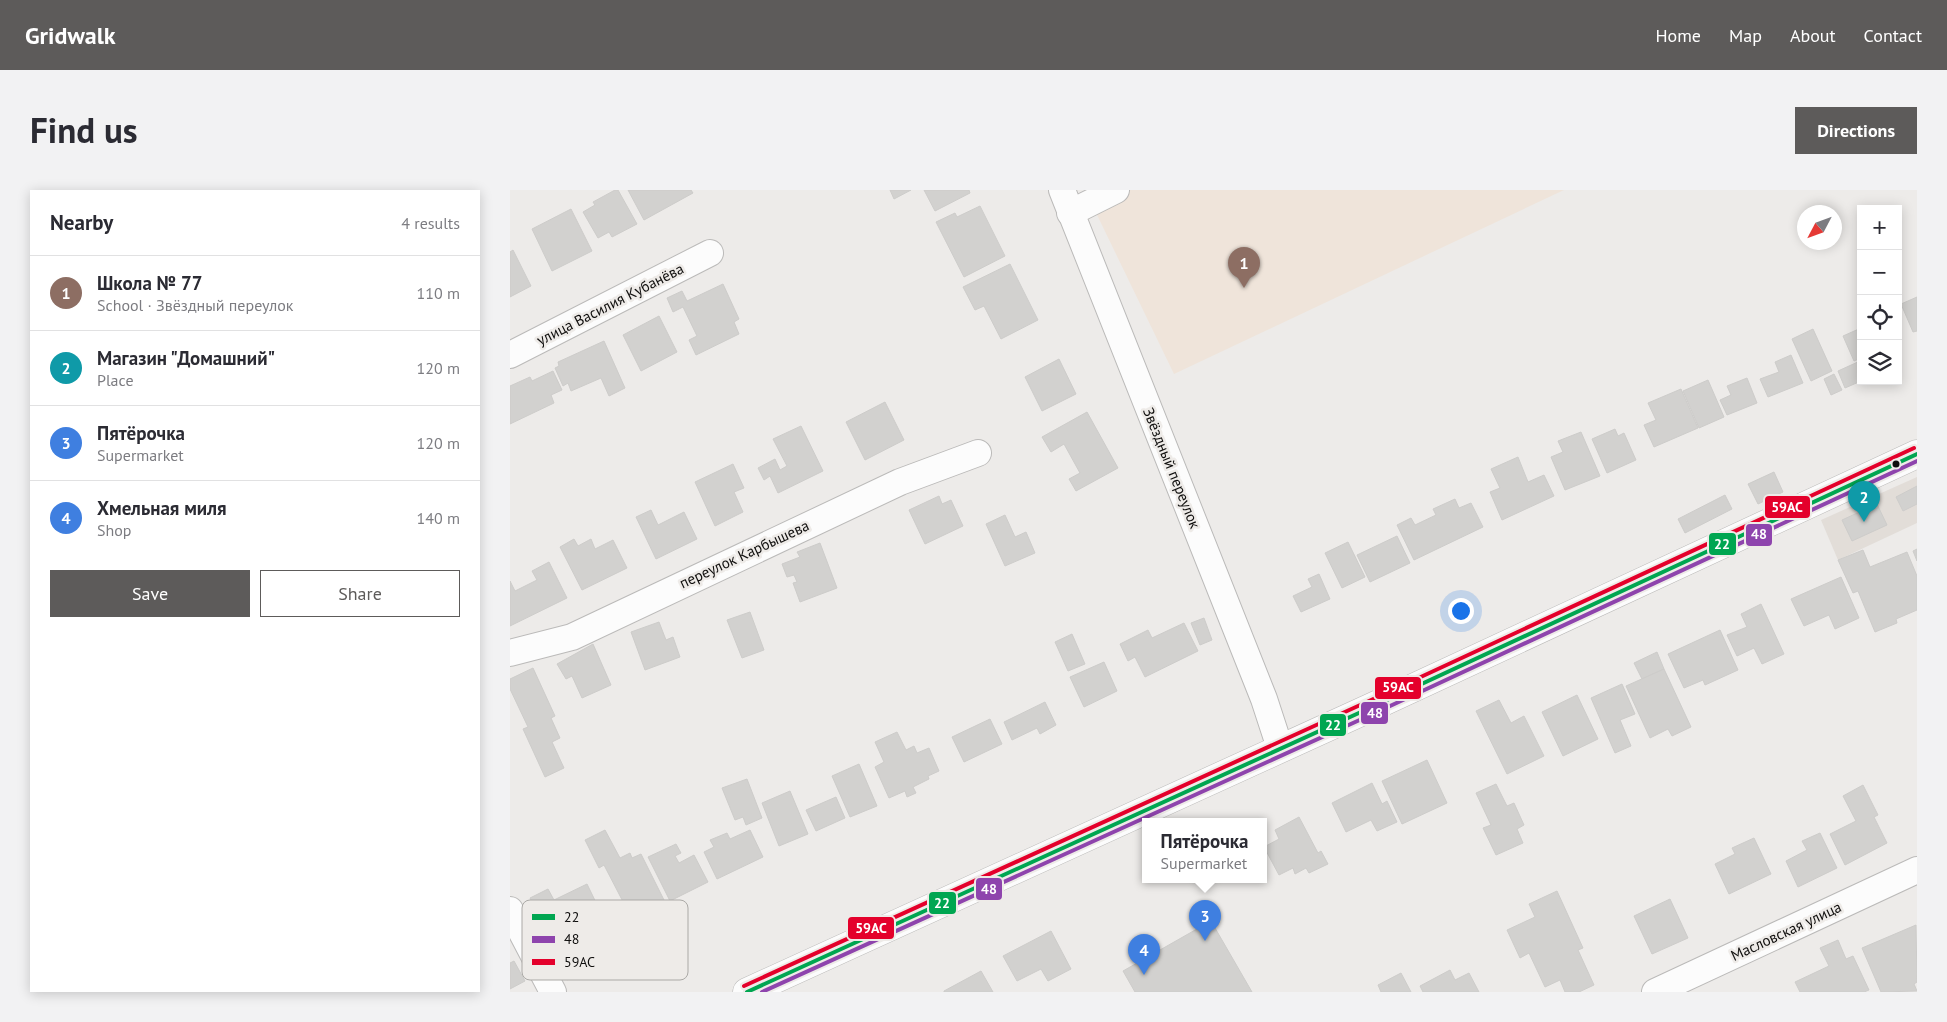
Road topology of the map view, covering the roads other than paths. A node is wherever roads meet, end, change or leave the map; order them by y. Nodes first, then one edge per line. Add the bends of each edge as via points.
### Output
1 (1116, 190) edge
2 (1066, 202) edge
3 (710, 253) dead end
4 (510, 355) edge
5 (978, 453) dead end
6 (1917, 454) edge
7 (510, 653) edge
8 (1280, 748) junction
9 (1917, 870) edge
10 (510, 910) edge
11 (522, 933) edge
12 (547, 980) edge
13 (1682, 986) edge
14 (553, 992) edge
15 (746, 992) edge
16 (1655, 992) edge

1 - 2 street
2 - 8 street, Звёздный переулок via 1264,700
3 - 4 street, улица Василия Кубанёва
5 - 7 street, переулок Карбышева via 900,482 572,636
6 - 8 main road
8 - 15 main road
9 - 13 street, Масловская улица
10 - 11 street
12 - 14 street
13 - 16 street, Масловская улица

